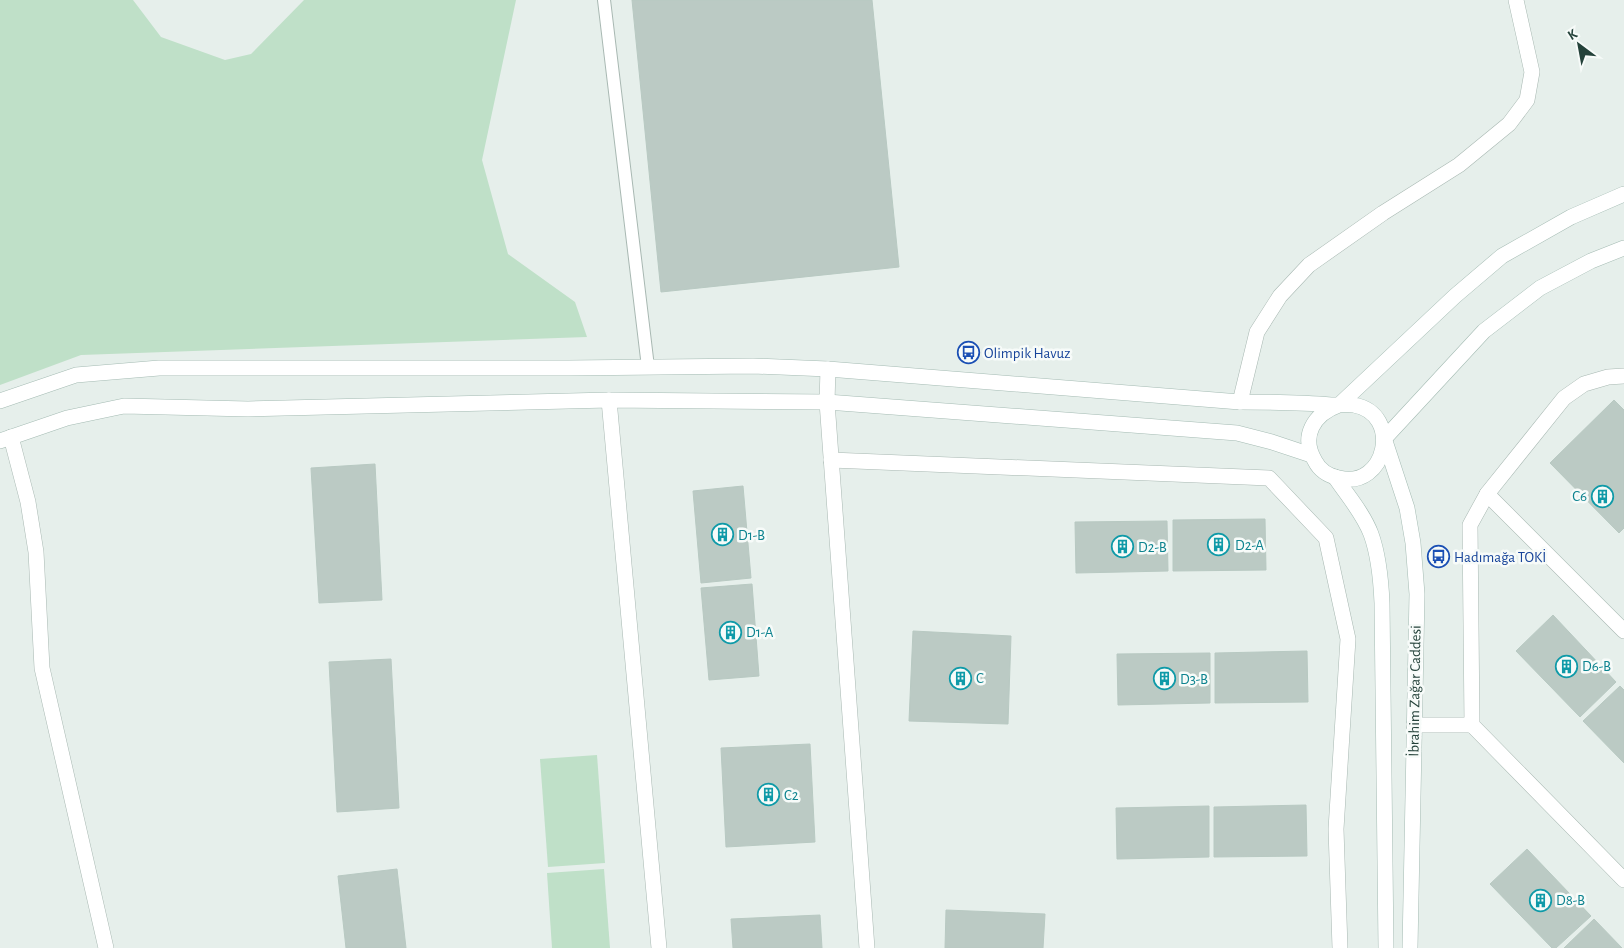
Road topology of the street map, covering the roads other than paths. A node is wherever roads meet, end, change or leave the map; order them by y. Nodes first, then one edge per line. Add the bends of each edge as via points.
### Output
1 (604, 0) edge
2 (1516, 0) edge
3 (1624, 194) edge
4 (1624, 248) edge
5 (648, 368) junction
6 (828, 369) junction
7 (1624, 376) edge
8 (609, 400) junction
9 (0, 401) edge
10 (827, 402) junction
11 (1240, 402) junction
12 (1339, 405) junction
13 (5, 439) edge
14 (1384, 439) junction
15 (1311, 455) junction
16 (831, 460) junction
17 (1335, 477) junction
18 (1487, 494) junction
19 (1624, 631) edge
20 (1414, 725) junction
21 (1472, 725) junction
22 (1624, 880) edge
23 (106, 948) edge
24 (659, 948) edge
25 (867, 948) edge
26 (1340, 948) edge
27 (1386, 948) edge
28 (1410, 948) edge

1 - 5 lane
2 - 11 main road via 1532,72 1527,100 1510,124 1459,165 1383,213 1309,266 1280,296 1257,332
3 - 12 main road via 1571,217 1502,256
4 - 14 main road via 1540,288 1484,331
5 - 6 main road via 753,366
5 - 9 main road via 159,368 76,374
6 - 10 main road
6 - 11 main road
7 - 18 main road via 1608,376 1584,384 1564,398
8 - 10 main road
8 - 13 main road via 248,409 124,406 67,418
8 - 24 main road
10 - 15 main road via 1237,433
10 - 16 main road
11 - 12 main road
12 - 14 main road via 1357,406 1372,414
12 - 15 main road via 1327,410 1311,428
13 - 23 main road via 28,502 36,552 42,668
14 - 17 main road via 1381,457 1369,472 1354,478
14 - 20 main road, İbrahim Zağar Caddesi via 1407,508 1415,560
15 - 17 main road via 1316,465
16 - 25 main road
16 - 26 main road via 1269,478 1326,538 1348,639 1336,829
17 - 27 main road, İbrahim Zağar Caddesi via 1370,533 1380,572
18 - 19 main road
18 - 21 main road via 1470,525
20 - 21 main road
20 - 28 main road, İbrahim Zağar Caddesi
21 - 22 main road

